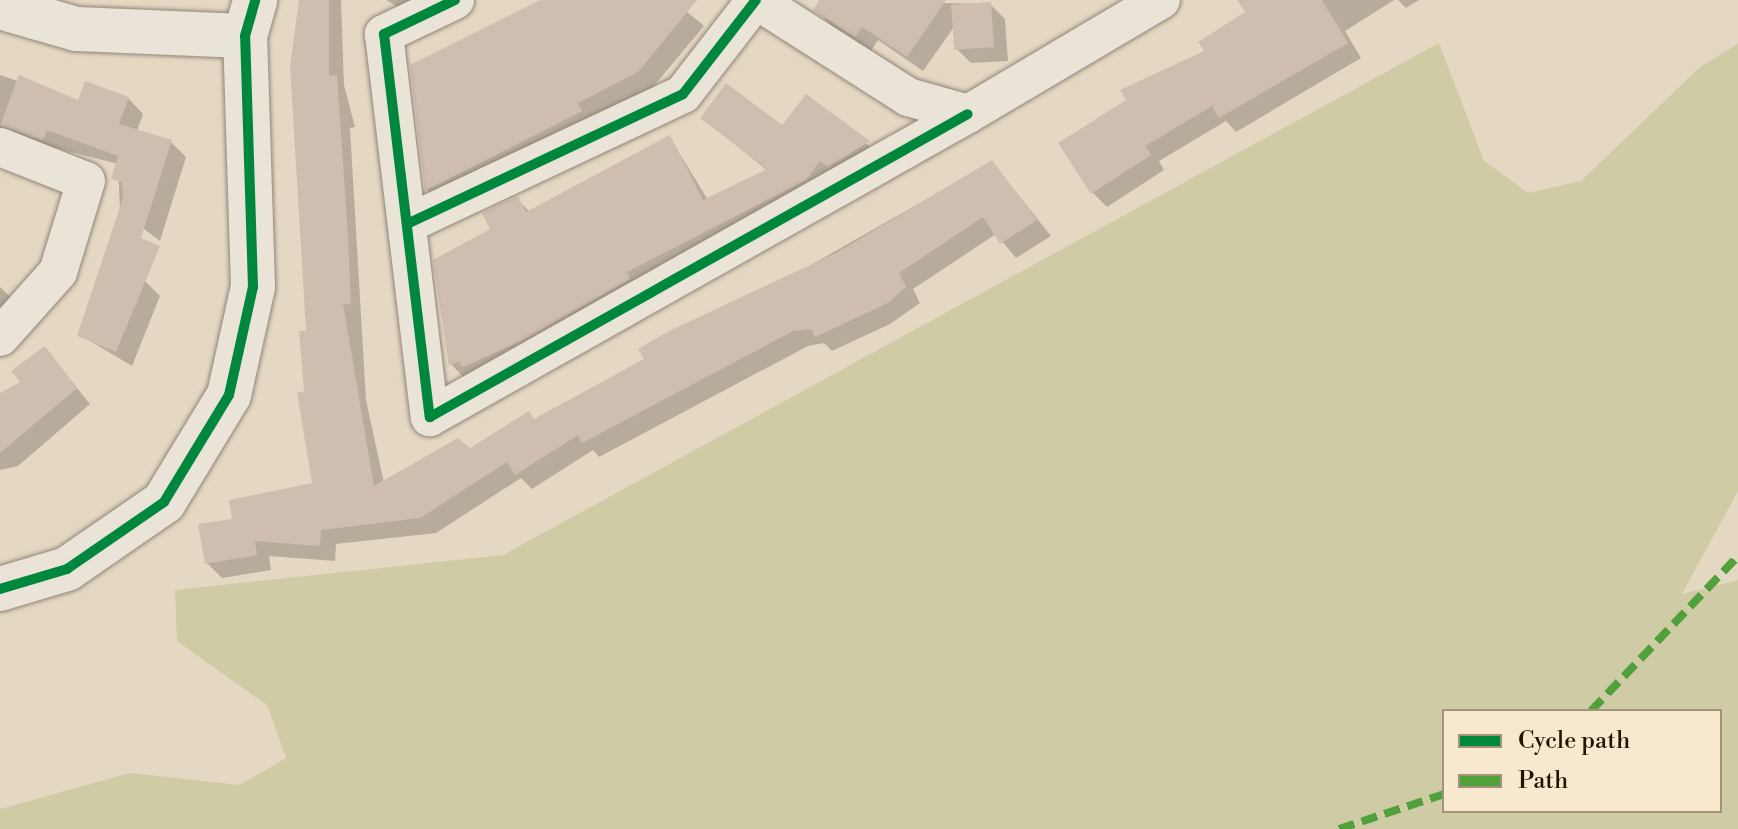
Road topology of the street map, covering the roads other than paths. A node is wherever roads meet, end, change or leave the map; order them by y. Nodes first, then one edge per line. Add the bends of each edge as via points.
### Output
1 (455, 0) edge
2 (756, 0) edge
3 (1155, 2) edge
4 (0, 7) edge
5 (250, 18) edge
6 (968, 114) junction
7 (0, 147) edge
8 (407, 224) junction
9 (0, 337) edge
10 (0, 589) edge

1 - 8 street via 384,34
2 - 6 street via 908,97
2 - 8 street via 683,94
3 - 6 street
4 - 5 street via 76,29
5 - 10 street via 253,287 229,395 164,502 67,569
6 - 8 street via 430,417
7 - 9 street via 86,181 58,272

